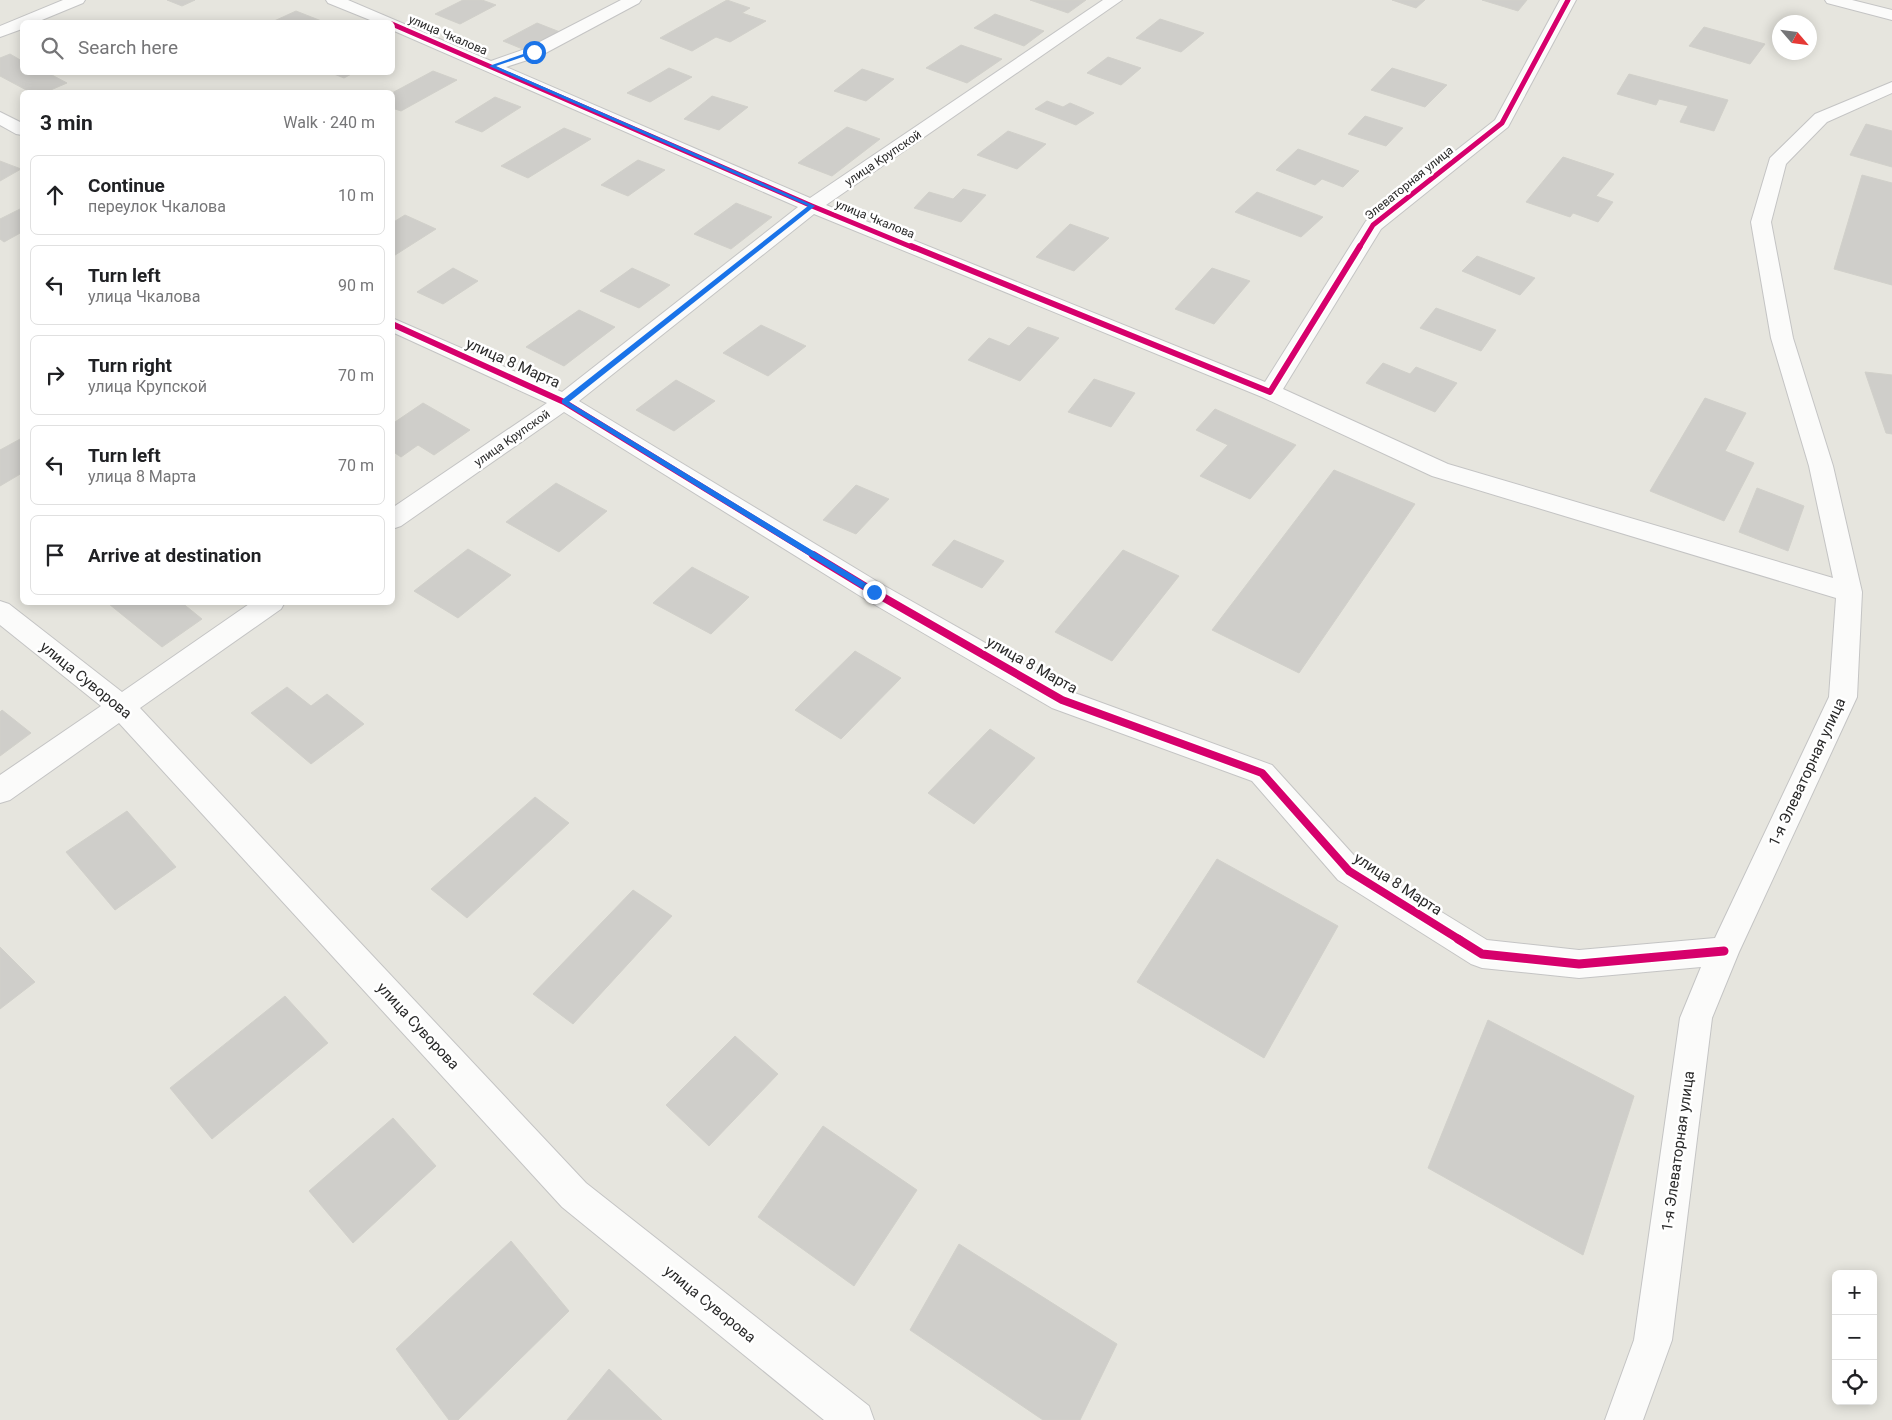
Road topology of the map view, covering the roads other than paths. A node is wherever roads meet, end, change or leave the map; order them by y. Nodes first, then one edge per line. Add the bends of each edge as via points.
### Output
1 (77, 0) edge
2 (334, 0) edge
3 (633, 0) edge
4 (1114, 0) edge
5 (1568, 0) edge
6 (1833, 0) edge
7 (1892, 15) edge
8 (29, 20) edge
9 (383, 20) edge
10 (20, 24) edge
11 (395, 25) edge
12 (0, 32) edge
13 (492, 66) junction
14 (1892, 88) edge
15 (0, 117) edge
16 (20, 129) edge
17 (812, 206) junction
18 (395, 325) edge
19 (1270, 392) junction
20 (564, 402) junction
21 (395, 518) edge
22 (1849, 592) junction
23 (268, 605) edge
24 (0, 611) edge
25 (122, 706) junction
26 (0, 791) edge
27 (1724, 950) junction
28 (855, 1420) edge
29 (1624, 1420) edge

1 - 8 street
2 - 9 street, улица Чкалова
3 - 13 street via 534,52
4 - 17 street, улица Крупской
5 - 19 street, Элеваторная улица via 1502,123 1373,225
6 - 7 street
10 - 12 street
11 - 13 street, улица Чкалова
13 - 17 street, улица Чкалова
14 - 22 street, 1-я Элеваторная улица via 1821,118 1777,162 1761,222 1782,338 1821,466
15 - 16 street
17 - 19 street, улица Чкалова
17 - 20 street, улица Крупской
18 - 20 street, улица 8 Марта
19 - 22 street, улица Чкалова via 1440,470
20 - 21 street, улица Крупской
20 - 27 street, улица 8 Марта via 874,592 1062,700 1262,773 1349,871 1482,954 1579,964
22 - 27 street, 1-я Элеваторная улица via 1843,697
23 - 25 street
24 - 25 street, улица Суворова
25 - 26 street
25 - 28 street, улица Суворова via 574,1196
27 - 29 street, 1-я Элеваторная улица via 1696,1018 1653,1340

